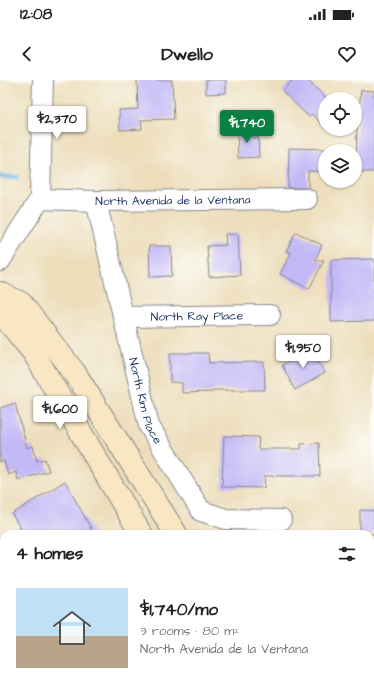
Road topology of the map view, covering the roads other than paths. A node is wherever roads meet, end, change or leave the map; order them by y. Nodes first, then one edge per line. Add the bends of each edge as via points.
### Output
1 (42, 80) edge
2 (40, 199) junction
3 (307, 199) dead end
4 (96, 201) junction
5 (0, 261) edge
6 (0, 293) edge
7 (0, 312) edge
8 (270, 315) dead end
9 (124, 318) junction
10 (281, 520) dead end
11 (139, 530) edge
12 (173, 530) edge

1 - 2 street
2 - 4 street, North Avenida de la Ventana
2 - 5 street
3 - 4 street, North Avenida de la Ventana
4 - 9 street, North Kim Place
6 - 12 main road via 21,302 75,373
7 - 11 main road via 33,352
8 - 9 street, North Ray Place
9 - 10 street, North Kim Place via 149,426 201,511 226,519

